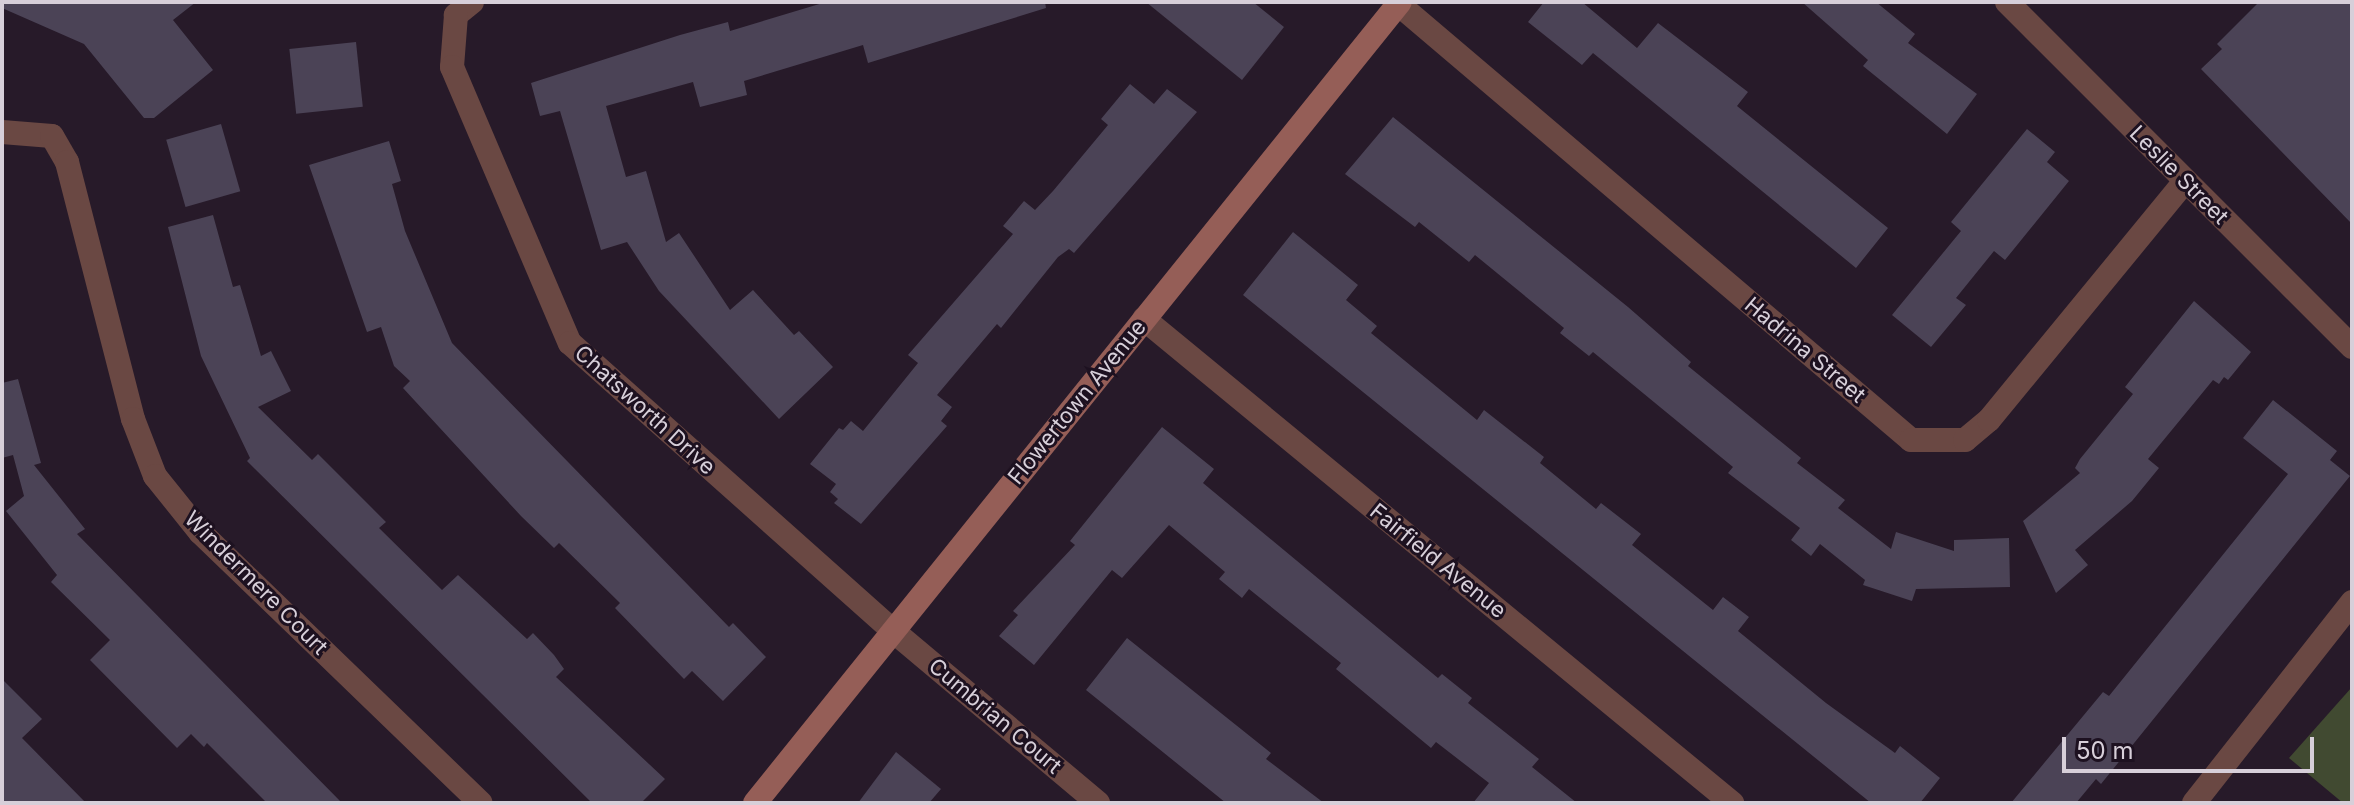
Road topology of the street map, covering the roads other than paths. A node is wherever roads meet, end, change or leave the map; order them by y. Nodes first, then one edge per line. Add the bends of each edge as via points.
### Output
1 (472, 2) edge
2 (2007, 2) edge
3 (1398, 3) edge
4 (2, 132) edge
5 (2185, 181) junction
6 (1144, 319) junction
7 (2352, 347) edge
8 (2352, 602) edge
9 (892, 630) junction
10 (481, 803) edge
11 (755, 803) edge
12 (1098, 803) edge
13 (1732, 803) edge
14 (2194, 803) edge

1 - 9 street, Chatsworth Drive via 456,15 452,67 570,343
2 - 5 street, Leslie Street
3 - 5 street, Hadrina Street via 1911,440 1965,440 1989,420
3 - 6 street, Flowertown Avenue
4 - 10 street, Windermere Court via 52,136 67,162 133,419 155,476 200,532
5 - 7 street, Leslie Street
6 - 9 street, Flowertown Avenue
6 - 13 street, Fairfield Avenue
8 - 14 street
9 - 11 street, Flowertown Avenue
9 - 12 street, Cumbrian Court

